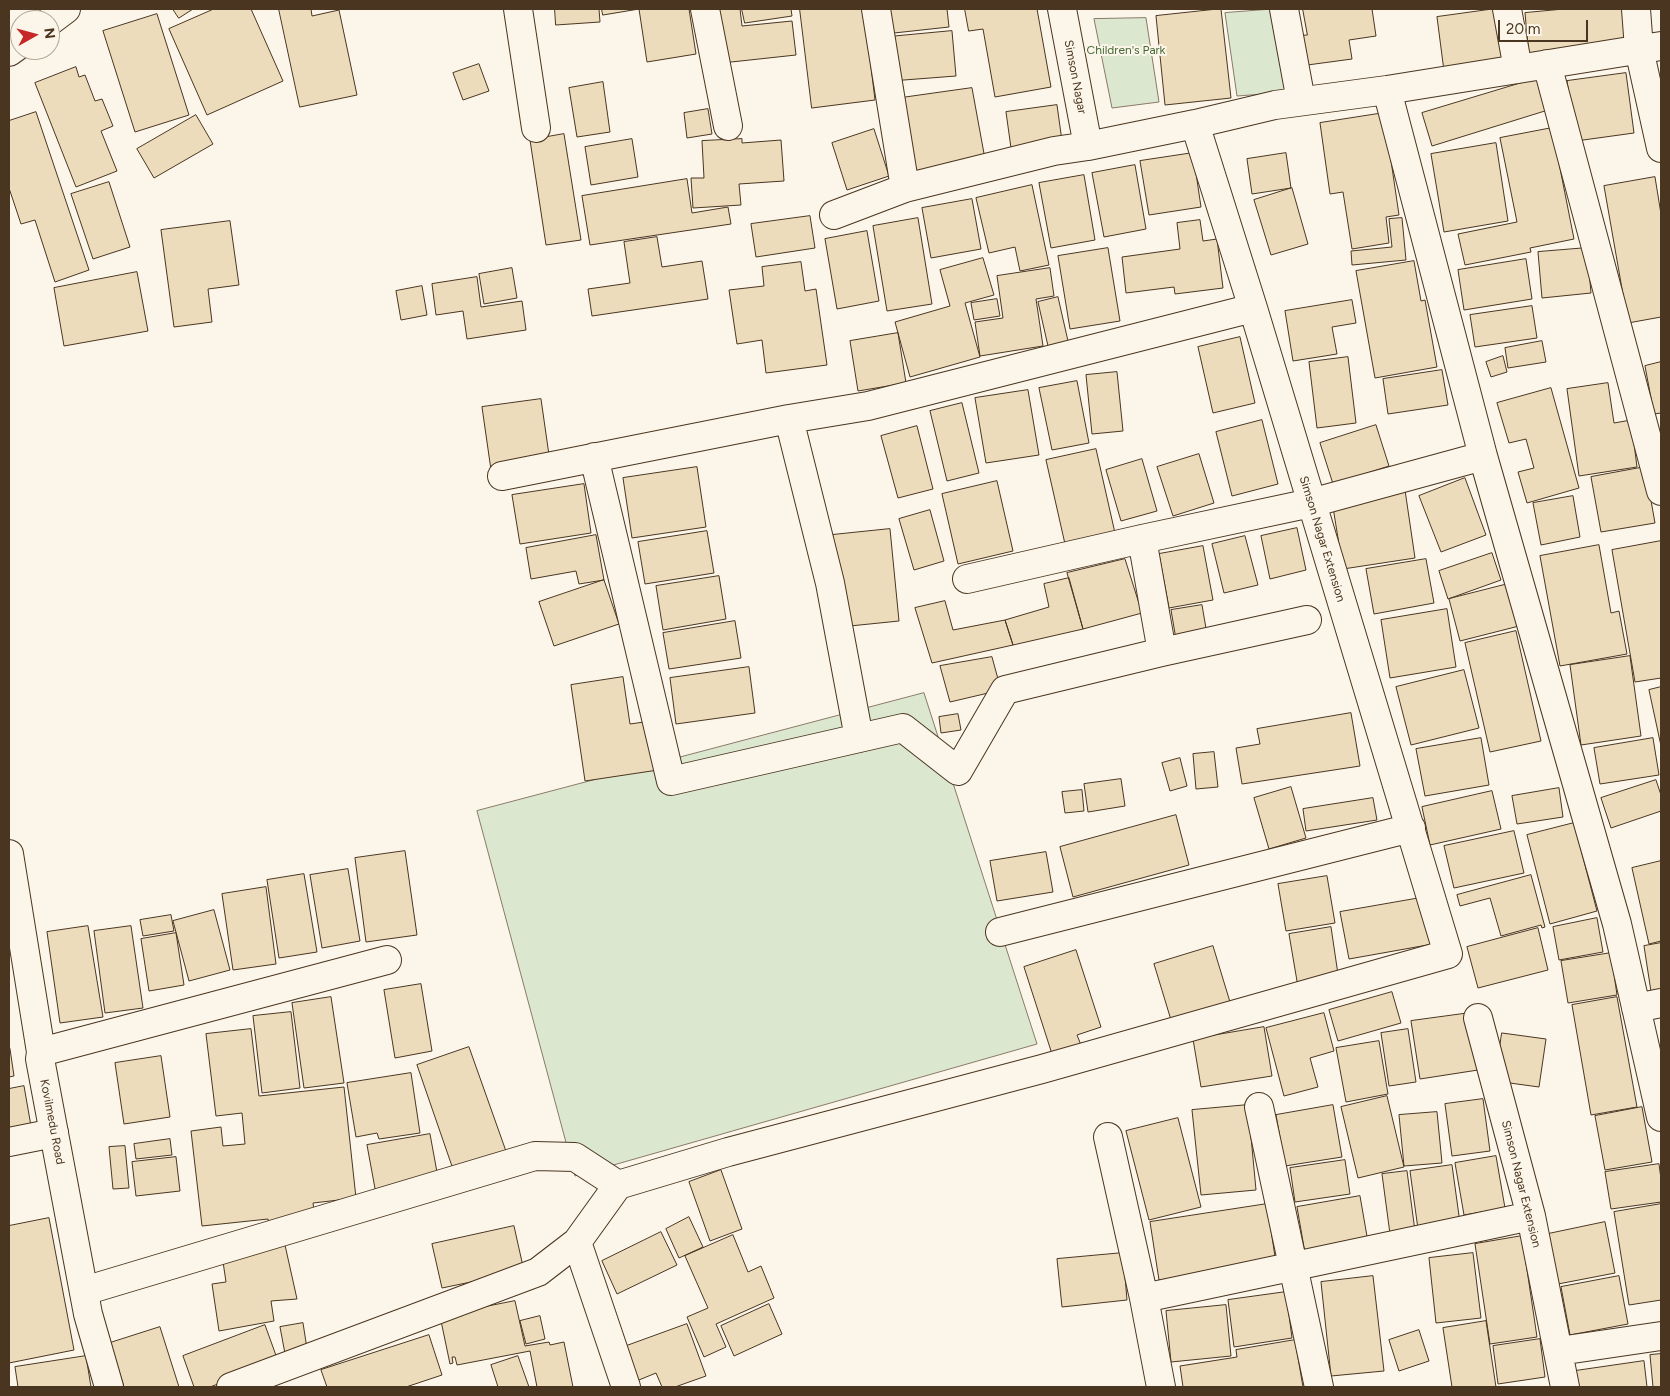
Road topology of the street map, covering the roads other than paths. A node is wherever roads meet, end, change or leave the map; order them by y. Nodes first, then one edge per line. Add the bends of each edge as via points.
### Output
1 (518, 9) edge
2 (705, 9) edge
3 (876, 9) edge
4 (1062, 9) edge
5 (1284, 9) edge
6 (1508, 9) edge
7 (1636, 9) edge
8 (1650, 48) edge
9 (1547, 64) junction
10 (1518, 69) junction
11 (1387, 90) junction
12 (1301, 101) junction
13 (1196, 124) junction
14 (728, 126) dead end
15 (536, 128) dead end
16 (1088, 146) junction
17 (1661, 148) edge
18 (905, 188) junction
19 (834, 215) dead end
20 (1253, 308) junction
21 (789, 419) junction
22 (1483, 456) junction
23 (594, 457) junction
24 (502, 476) dead end
25 (1661, 491) edge
26 (1311, 502) junction
27 (1142, 539) junction
28 (967, 579) dead end
29 (1307, 620) dead end
30 (1162, 652) junction
31 (859, 738) junction
32 (1411, 828) junction
33 (9, 854) edge
34 (1000, 932) dead end
35 (387, 960) dead end
36 (1648, 1006) edge
37 (1478, 1018) dead end
38 (41, 1052) junction
39 (1258, 1107) dead end
40 (1661, 1117) edge
41 (54, 1133) junction
42 (1108, 1137) dead end
43 (9, 1142) edge
44 (618, 1185) junction
45 (1531, 1216) junction
46 (577, 1242) junction
47 (1292, 1267) junction
48 (84, 1291) junction
49 (1144, 1298) junction
50 (1661, 1336) edge
51 (1558, 1351) junction
52 (109, 1387) edge
53 (231, 1387) edge
54 (626, 1387) edge
55 (1161, 1387) edge
56 (1319, 1387) edge
57 (1565, 1387) edge

1 - 15 street
2 - 14 street
3 - 18 street
4 - 16 street, Simson Nagar
5 - 12 street
6 - 10 street
7 - 8 street
8 - 9 street
8 - 17 street
9 - 10 street
9 - 25 street
10 - 11 street
11 - 12 street
11 - 22 street
12 - 13 street
13 - 16 street
13 - 20 street, Simson Nagar Extension
16 - 18 street via 1054,151
18 - 19 street
20 - 21 street via 868,406
20 - 26 street, Simson Nagar Extension
21 - 23 street
21 - 31 street via 830,583
22 - 26 street
22 - 36 street via 1617,924
23 - 24 street
23 - 31 street via 671,781
26 - 27 street
26 - 32 street, Simson Nagar Extension
27 - 28 street
27 - 30 street
29 - 30 street
30 - 31 street via 1005,690 958,771 903,728
32 - 34 street
32 - 44 street, Simson Nagar Extension via 1448,954
33 - 38 street, Kovilmedu Road
35 - 38 street
36 - 40 street
37 - 45 street, Simson Nagar Extension
38 - 41 street, Kovilmedu Road
39 - 47 street
41 - 43 street
41 - 48 street, Kovilmedu Road
42 - 49 street
44 - 46 street
44 - 48 street via 575,1157 534,1156
45 - 47 street
45 - 51 street, Simson Nagar Extension
46 - 53 street via 538,1272
46 - 54 street
47 - 49 street
47 - 56 street
48 - 52 street, Kovilmedu Road
49 - 55 street
50 - 51 street
51 - 57 street, Simson Nagar Extension

